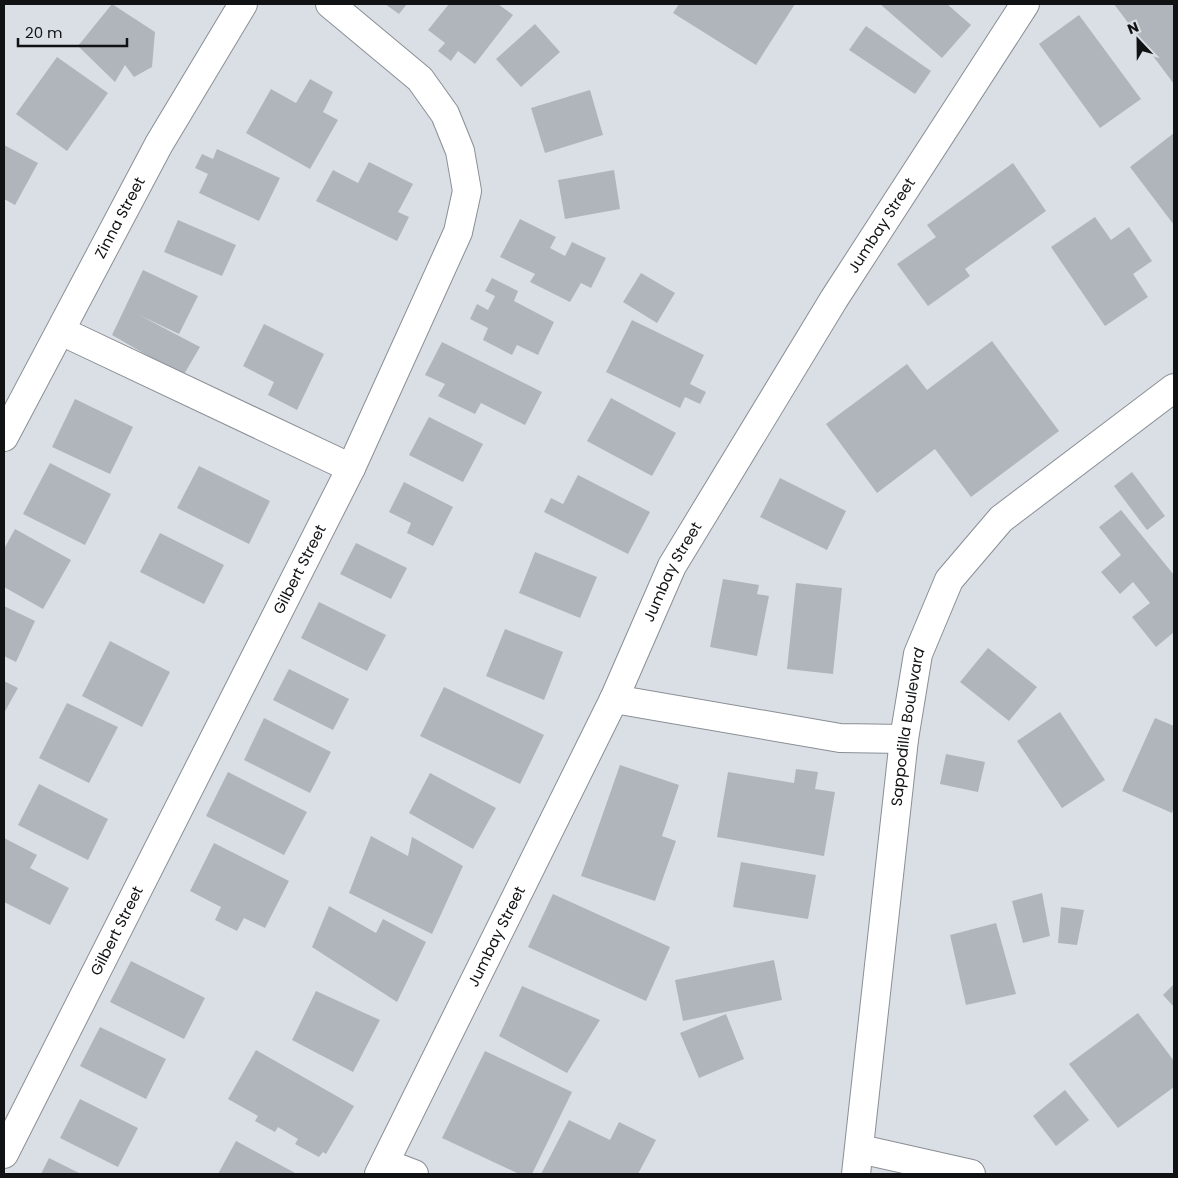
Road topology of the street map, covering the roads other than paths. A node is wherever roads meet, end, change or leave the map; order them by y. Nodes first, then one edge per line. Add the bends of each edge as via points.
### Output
1 (243, 4) edge
2 (330, 4) edge
3 (1025, 4) edge
4 (61, 331) junction
5 (1174, 388) edge
6 (4, 438) edge
7 (351, 468) junction
8 (614, 699) junction
9 (904, 739) junction
10 (4, 1154) edge
11 (858, 1161) edge
12 (382, 1168) edge
13 (414, 1174) edge
14 (971, 1174) edge

1 - 4 street, Zinna Street via 159,144
2 - 7 street, Gilbert Street via 420,80 445,114 460,151 466,191 458,232
3 - 8 street, Jumbay Street via 834,299 672,566
4 - 6 street, Zinna Street
4 - 7 street
5 - 9 street, Sappodilla Boulevard via 1001,519 949,580 918,654
7 - 10 street, Gilbert Street
8 - 9 street via 840,738
8 - 12 street, Jumbay Street
9 - 11 street, Sappodilla Boulevard
11 - 14 street
12 - 13 street

